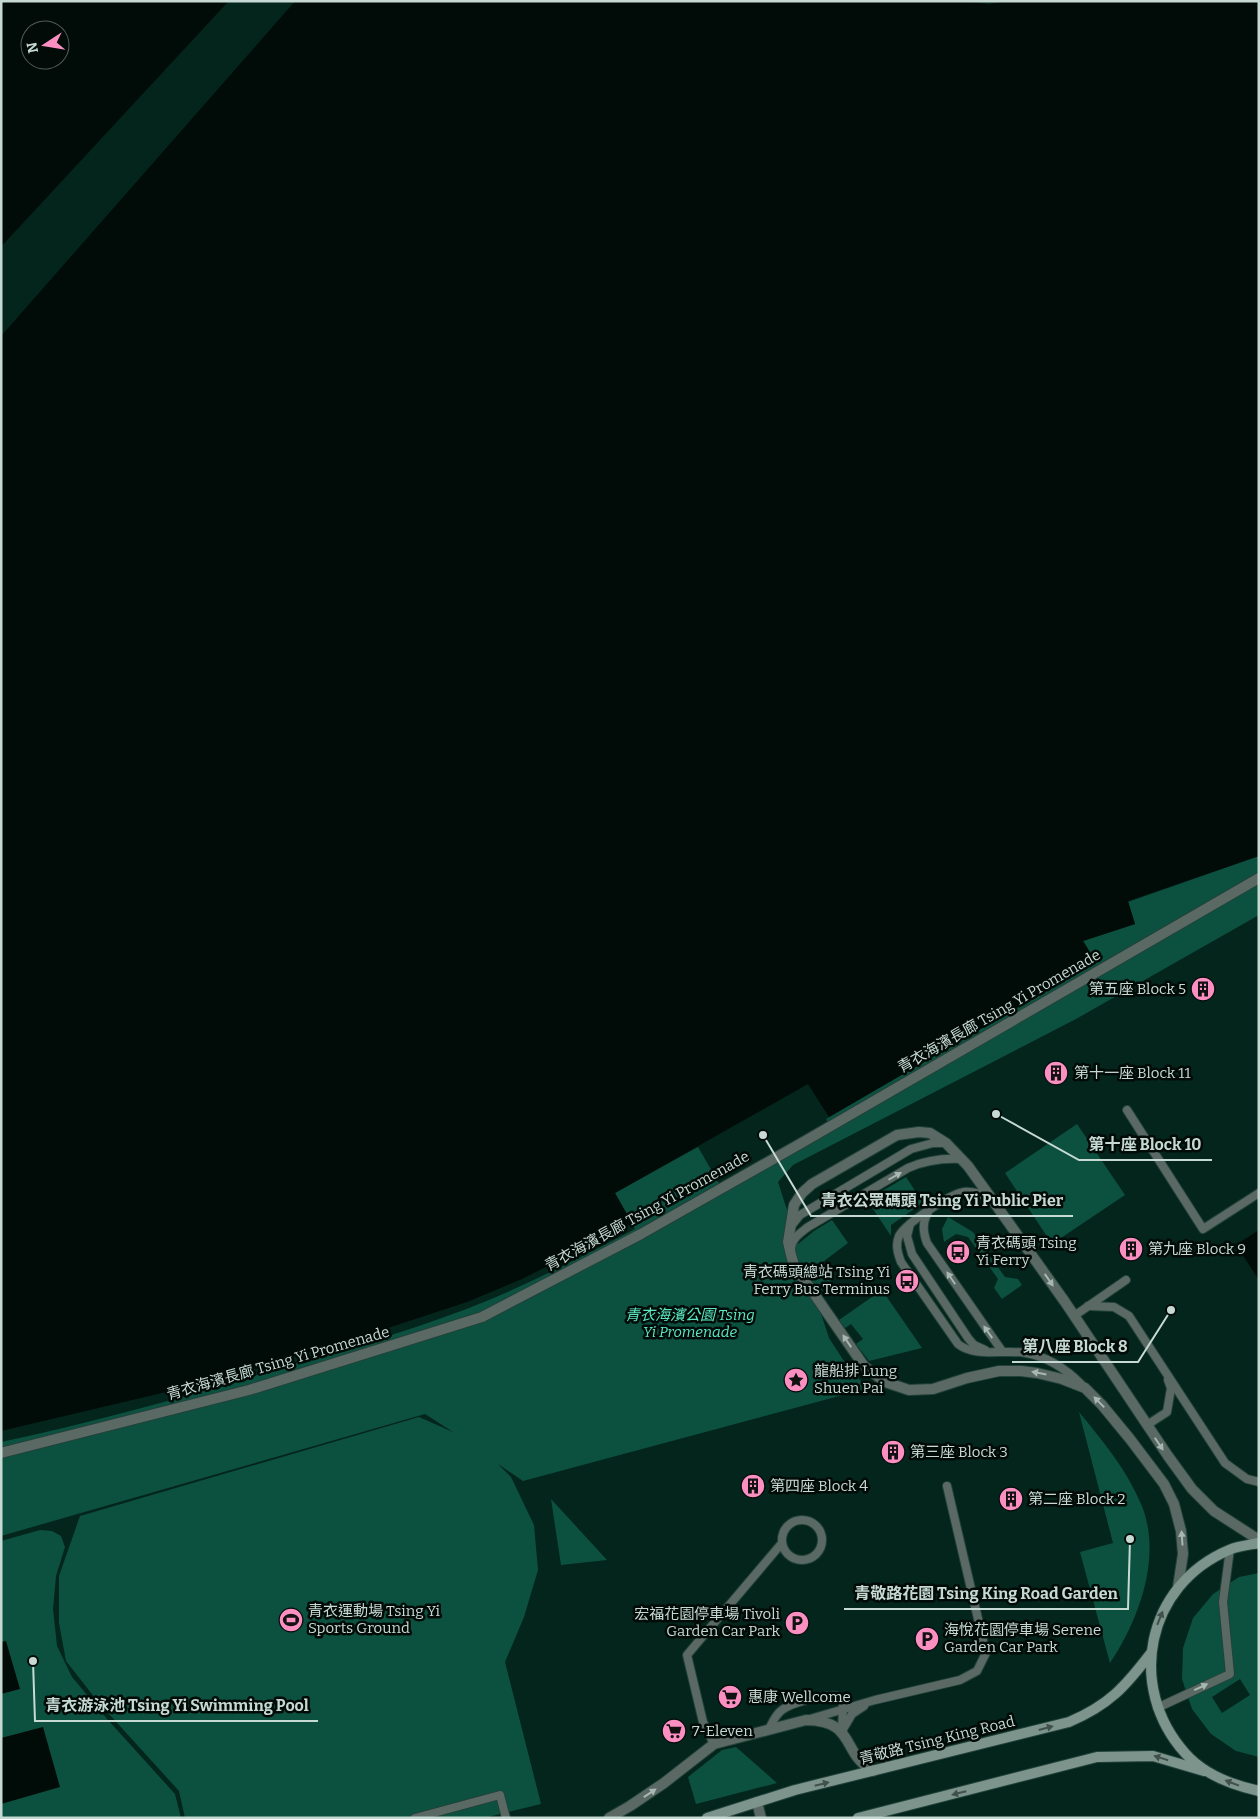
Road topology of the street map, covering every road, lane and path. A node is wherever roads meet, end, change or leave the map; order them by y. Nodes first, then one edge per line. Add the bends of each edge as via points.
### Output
1 (1259, 878) edge
2 (1127, 1110) dead end
3 (946, 1143) junction
4 (962, 1159) junction
5 (1259, 1192) edge
6 (991, 1198) junction
7 (928, 1212) junction
8 (910, 1224) junction
9 (789, 1228) junction
10 (791, 1255) junction
11 (1126, 1280) dead end
12 (1088, 1306) junction
13 (1074, 1316) junction
14 (989, 1351) junction
15 (1002, 1351) junction
16 (1161, 1365) junction
17 (1085, 1388) junction
18 (1147, 1425) junction
19 (1, 1453) edge
20 (1259, 1482) edge
21 (947, 1486) dead end
22 (1259, 1541) edge
23 (782, 1543) junction
24 (1230, 1550) junction
25 (1178, 1587) junction
26 (1151, 1653) junction
27 (869, 1702) junction
28 (1157, 1708) junction
29 (843, 1710) junction
30 (806, 1720) junction
31 (769, 1729) junction
32 (842, 1732) junction
33 (714, 1744) junction
34 (873, 1771) junction
35 (1208, 1772) junction
36 (1259, 1791) edge
37 (757, 1802) junction
38 (415, 1818) edge
39 (506, 1818) edge
40 (609, 1818) edge
41 (707, 1818) edge
42 (761, 1818) edge
43 (858, 1818) edge

1 - 19 street, 青衣海濱長廊 Tsing Yi Promenade via 683,1210 482,1317 249,1390
2 - 5 lane via 1203,1229
3 - 4 street
3 - 9 lane via 928,1144 911,1150 800,1215
3 - 9 street via 930,1133 897,1135 802,1193 794,1205
4 - 6 street
10 -> 4 lane via 791,1244 808,1227 908,1168 938,1159
6 - 7 lane via 964,1192 953,1195
6 -> 13 street
7 - 8 lane
15 -> 7 lane via 927,1243 923,1227
8 - 14 lane via 907,1236 916,1259 968,1338 981,1349
8 - 14 lane via 897,1242 901,1262 958,1344 970,1351
9 - 10 street
17 -> 10 street via 1037,1372 1021,1371 999,1371 933,1389 909,1390 885,1382 864,1366 794,1265
11 - 12 lane
12 - 13 lane
12 - 16 lane via 1114,1307 1129,1316
13 - 18 street
14 - 15 lane
15 - 17 lane via 1026,1353 1052,1361
16 - 18 lane via 1171,1388 1167,1412
16 - 20 lane via 1225,1463 1247,1479
25 -> 17 street via 1183,1554 1182,1531 1174,1504 1164,1484 1130,1438
18 -> 22 street via 1192,1489 1214,1511
21 - 27 lane via 986,1653 977,1670 960,1680
22 - 24 main road
23 - 23 lane via 784,1530 800,1520 818,1526 823,1539 814,1557 801,1560 788,1555
23 - 33 lane via 687,1655 703,1722
24 - 25 main road via 1201,1566
28 -> 24 lane via 1230,1674 1223,1602
26 -> 25 main road via 1164,1609
26 - 28 main road via 1151,1681
34 -> 26 main road, 青敬路 Tsing King Road via 1069,1722 1113,1697
27 - 29 lane
27 - 32 lane via 852,1714
28 - 35 main road via 1169,1733 1186,1755
29 - 30 lane
29 - 31 lane via 838,1696 831,1694 788,1706 780,1711
29 - 32 lane
30 - 31 street
30 - 32 street via 820,1720
31 - 33 street
32 - 34 street via 855,1753
40 -> 33 street via 664,1783
37 -> 34 main road, 青敬路 Tsing King Road
36 -> 35 main road via 1232,1784
35 -> 43 main road via 1153,1756 1097,1757
37 - 41 main road, 青敬路 Tsing King Road
37 - 42 street
38 - 39 lane via 500,1795

